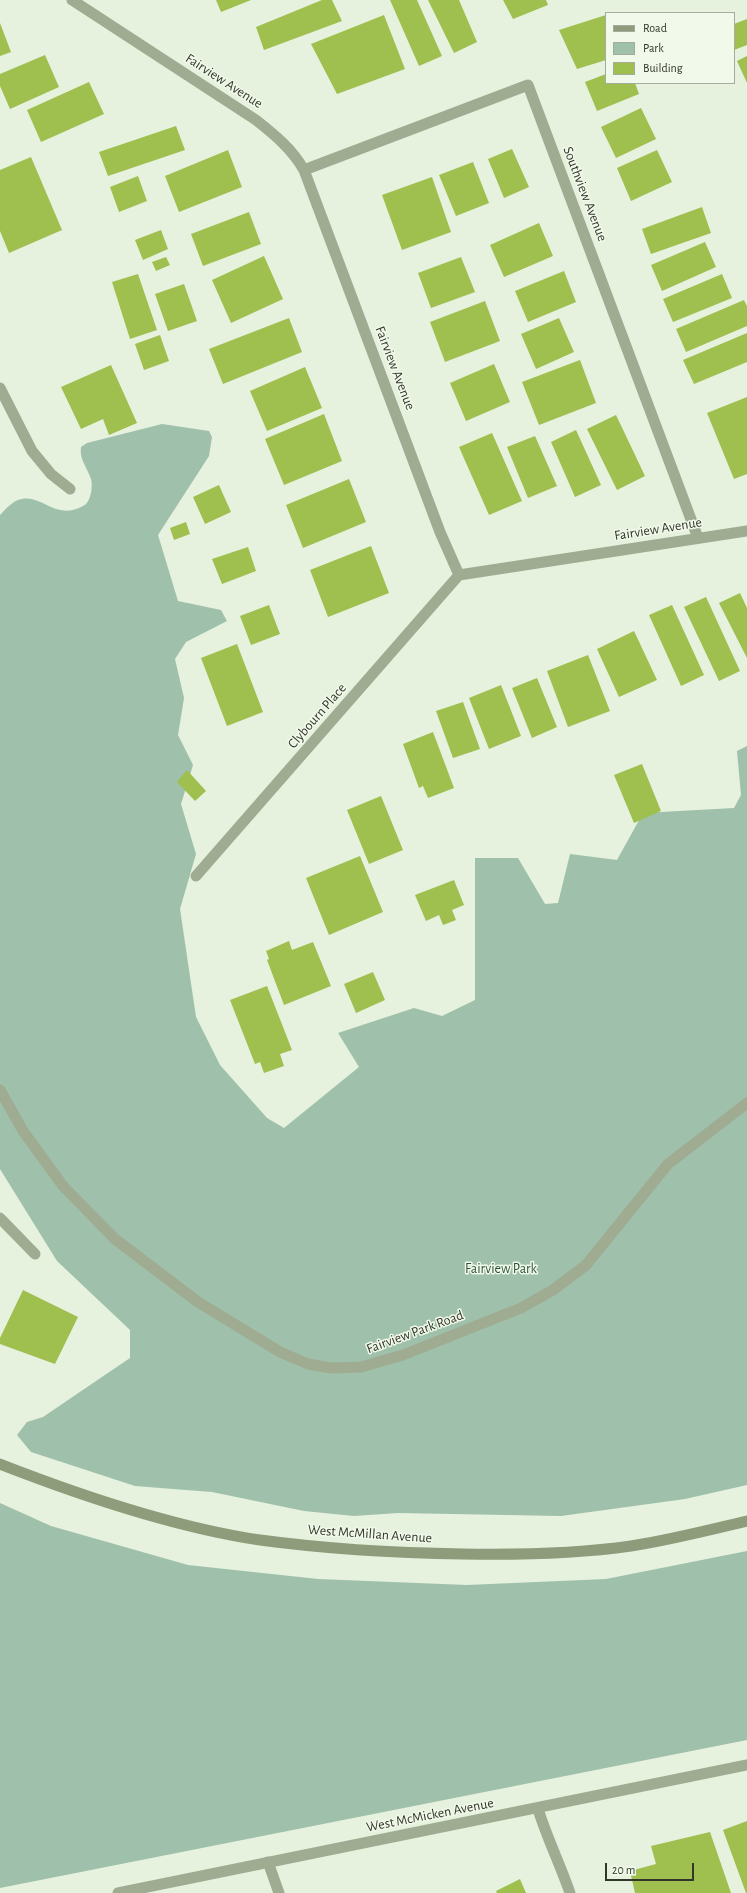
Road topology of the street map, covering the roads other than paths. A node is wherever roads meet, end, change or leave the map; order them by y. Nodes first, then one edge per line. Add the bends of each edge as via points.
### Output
1 (72, 0) edge
2 (304, 170) junction
3 (0, 388) edge
4 (70, 489) dead end
5 (747, 531) edge
6 (698, 538) junction
7 (460, 575) junction
8 (196, 876) dead end
9 (0, 1090) edge
10 (747, 1103) edge
11 (0, 1218) edge
12 (35, 1254) dead end
13 (0, 1464) edge
14 (747, 1521) edge
15 (747, 1765) edge
16 (538, 1809) junction
17 (268, 1862) junction
18 (118, 1893) edge
19 (279, 1893) edge
20 (570, 1893) edge

1 - 2 street, Fairview Avenue via 256,120 295,154
2 - 6 street, Southview Avenue via 528,85
2 - 7 street, Fairview Avenue via 440,532
3 - 4 street via 32,451 51,474
5 - 6 street, Fairview Avenue
6 - 7 street, Fairview Avenue
7 - 8 street, Clybourn Place
9 - 10 street, Fairview Park Road via 23,1131 63,1186 115,1239 198,1302 280,1352 308,1364 331,1368 361,1367 403,1355 521,1308 554,1290 586,1264 668,1164
11 - 12 street
13 - 14 main road, West McMillan Avenue via 61,1488 181,1524 259,1540 343,1549 431,1554 526,1555 631,1546
15 - 16 street, West McMicken Avenue
16 - 17 street, West McMicken Avenue
16 - 20 street
17 - 18 street, West McMicken Avenue
17 - 19 street

